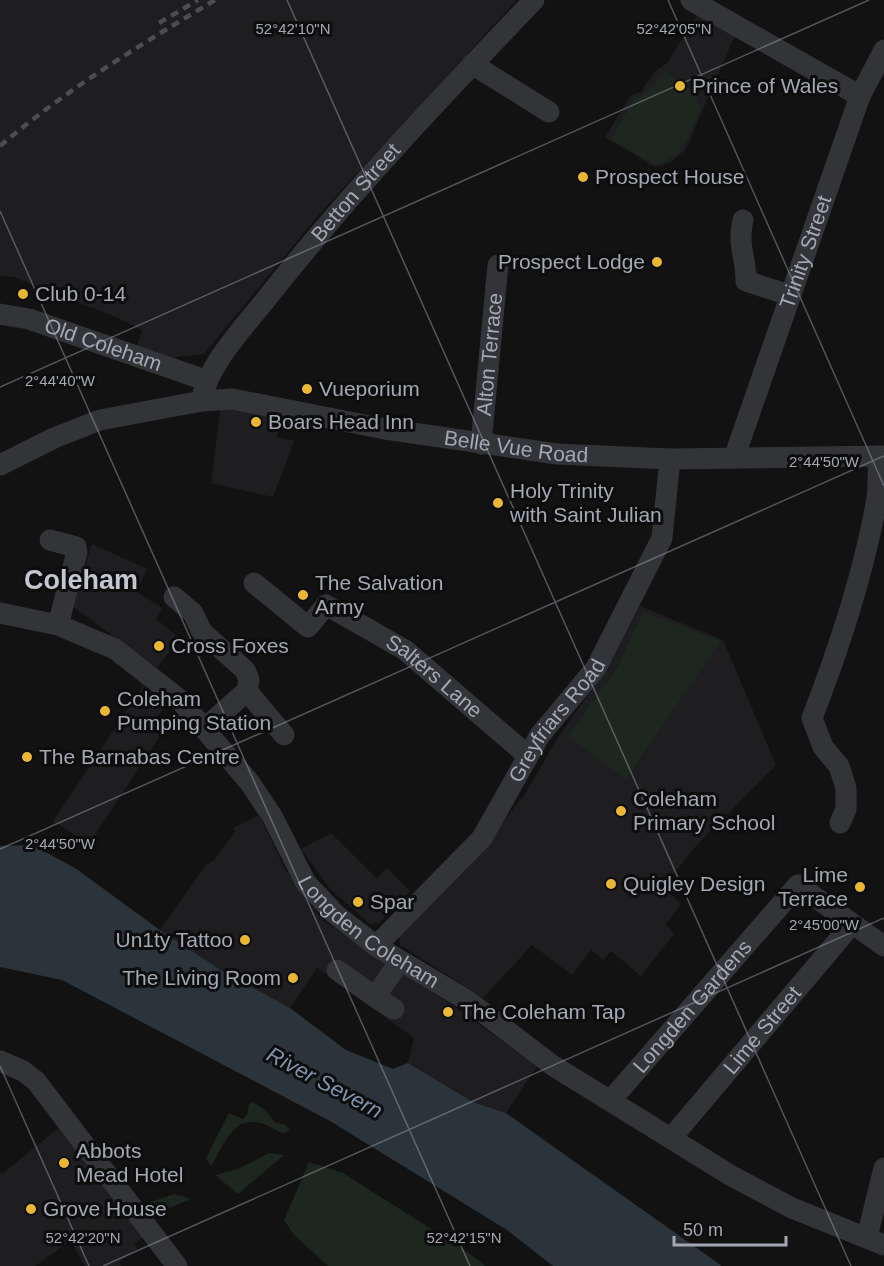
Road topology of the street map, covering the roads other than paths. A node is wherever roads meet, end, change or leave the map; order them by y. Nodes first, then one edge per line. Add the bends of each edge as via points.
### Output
1 (534, 0) edge
2 (691, 0) edge
3 (884, 50) edge
4 (472, 64) junction
5 (860, 96) junction
6 (549, 112) dead end
7 (744, 220) dead end
8 (498, 265) dead end
9 (789, 295) junction
10 (0, 314) edge
11 (200, 385) junction
12 (481, 444) junction
13 (881, 456) edge
14 (734, 458) junction
15 (670, 459) junction
16 (0, 465) edge
17 (50, 540) dead end
18 (254, 583) dead end
19 (174, 597) dead end
20 (0, 613) edge
21 (58, 625) junction
22 (246, 691) junction
23 (205, 728) junction
24 (284, 735) dead end
25 (527, 755) junction
26 (840, 823) dead end
27 (852, 924) junction
28 (376, 946) junction
29 (884, 946) edge
30 (400, 961) junction
31 (337, 970) dead end
32 (375, 997) junction
33 (394, 1010) dead end
34 (0, 1061) edge
35 (611, 1100) junction
36 (672, 1137) junction
37 (884, 1168) edge
38 (876, 1241) edge
39 (177, 1266) edge

1 - 4 street, Betton Street
2 - 5 street
3 - 5 street, Trinity Street
4 - 6 street
4 - 11 street, Betton Street via 325,226
5 - 9 street, Trinity Street
7 - 9 street via 739,239 746,281
8 - 12 street, Alton Terrace
9 - 14 street, Trinity Street
10 - 11 street, Old Coleham via 29,319
11 - 12 street, Belle Vue Road via 232,399
11 - 16 street, Belle Vue Road via 154,409 82,426
12 - 15 street, Belle Vue Road via 557,454
13 - 14 street, Belle Vue Road
13 - 26 street via 876,504 832,666 812,718 823,747 839,766 846,788 846,808
14 - 15 street, Belle Vue Road
15 - 25 street, Greyfriars Road via 662,538 596,668
17 - 21 street via 76,547 77,552
18 - 25 street, Salters Lane via 308,627 326,605 405,650
19 - 22 street via 193,613 202,632 245,670 249,680
20 - 21 street, Longden Coleham
21 - 23 street, Longden Coleham via 115,649 179,699
22 - 23 street
22 - 24 street
23 - 28 street, Longden Coleham via 272,816 306,883 335,914
25 - 28 street, Greyfriars Road via 482,838
27 - 29 street
27 - 35 street, Longden Gardens via 798,885
27 - 36 street, Lime Street
28 - 30 street, Longden Coleham
30 - 32 street
30 - 35 street, Longden Coleham via 468,1001 552,1065
31 - 32 street
32 - 33 street
34 - 39 street via 36,1082
35 - 36 street, Longden Coleham
36 - 38 street, Longden Coleham via 775,1200
37 - 38 street

